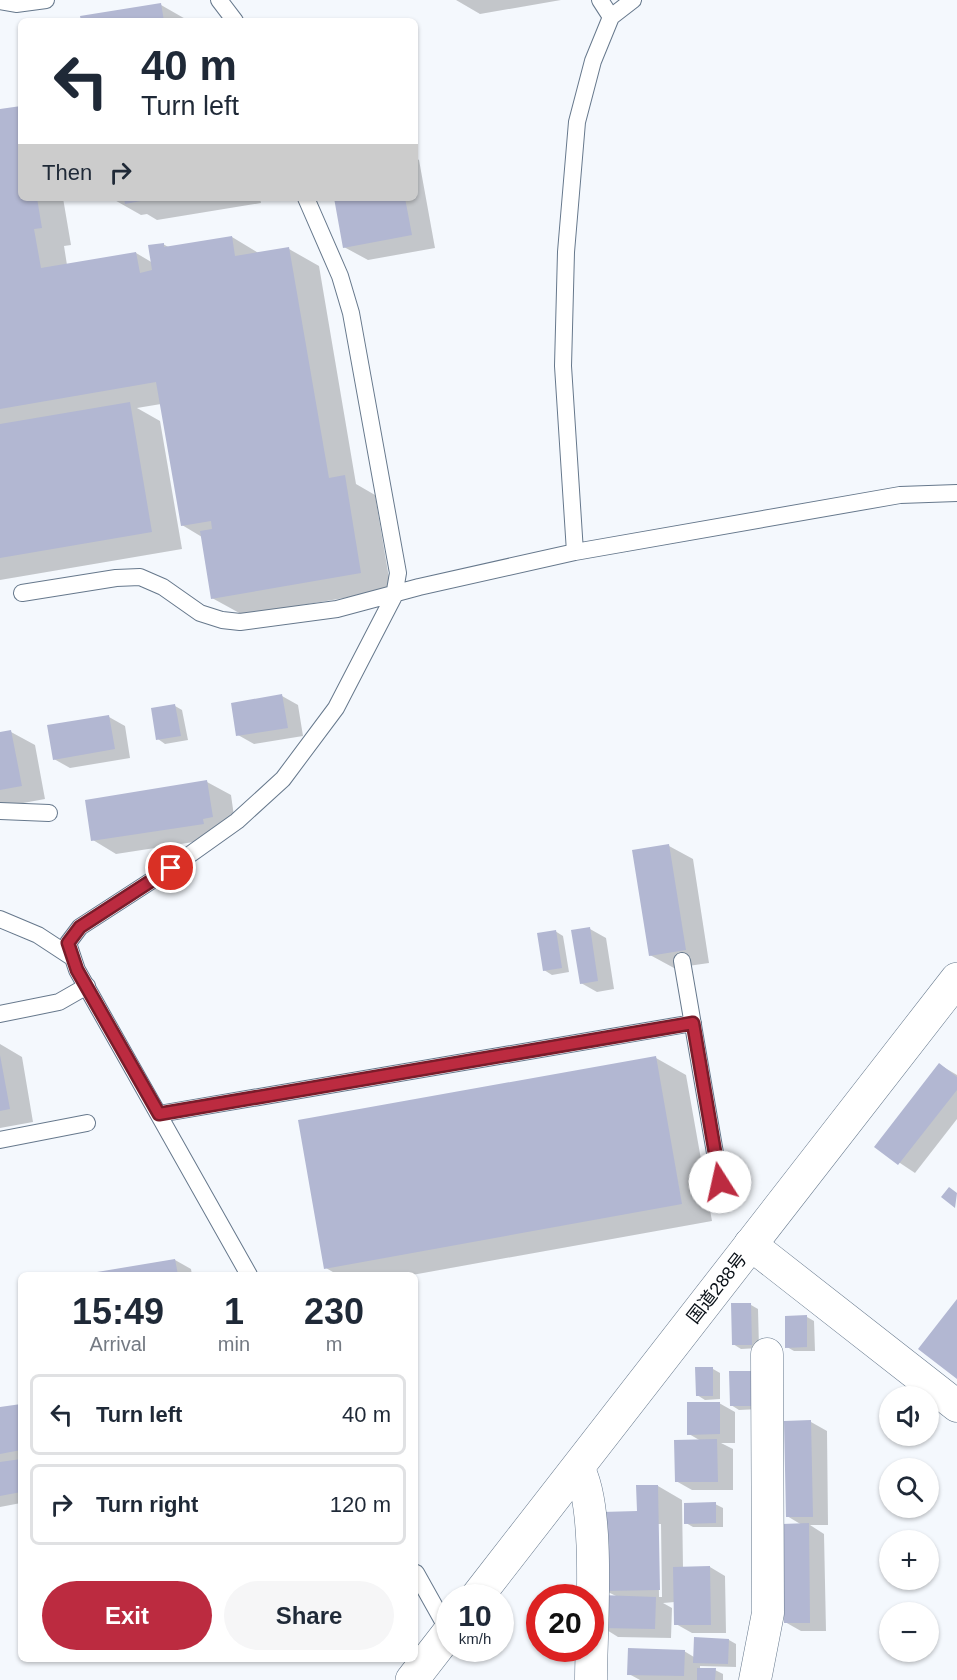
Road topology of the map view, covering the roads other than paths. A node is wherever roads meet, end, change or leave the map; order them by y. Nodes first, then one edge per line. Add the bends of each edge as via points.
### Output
1 (46, 0) edge
2 (219, 0) edge
3 (600, 0) edge
4 (633, 0) edge
5 (5, 5) edge
6 (611, 17) junction
7 (233, 18) edge
8 (307, 201) edge
9 (957, 493) edge
10 (575, 552) junction
11 (22, 593) dead end
12 (394, 596) junction
13 (0, 811) edge
14 (49, 813) dead end
15 (0, 919) edge
16 (70, 956) junction
17 (682, 961) dead end
18 (957, 979) edge
19 (87, 986) junction
20 (0, 1014) edge
21 (693, 1023) junction
22 (159, 1114) junction
23 (87, 1123) dead end
24 (0, 1140) edge
25 (720, 1182) dead end
26 (750, 1244) junction
27 (247, 1272) edge
28 (767, 1354) dead end
29 (957, 1406) edge
30 (578, 1468) junction
31 (418, 1576) edge
32 (487, 1584) edge
33 (436, 1607) edge
34 (436, 1650) edge
35 (412, 1680) edge
36 (591, 1680) edge
37 (755, 1680) edge

1 - 5 lane
2 - 7 lane
3 - 6 lane
4 - 6 lane
6 - 10 lane via 593,60 577,122 566,252 563,366
8 - 12 lane via 340,276 351,314 398,573
9 - 10 lane via 900,495
10 - 12 lane
11 - 12 lane via 140,577 163,587 200,613 240,622 337,609
12 - 16 lane via 336,708 283,778 237,820 80,927 68,943
13 - 14 lane
15 - 16 lane via 38,935
16 - 19 lane
17 - 21 lane
18 - 26 highway, 国道288号
19 - 20 lane via 59,1002
19 - 22 lane
21 - 22 lane
21 - 25 lane
22 - 27 lane
23 - 24 lane
26 - 29 street
26 - 30 highway, 国道288号
28 - 37 street via 768,1613
30 - 32 highway, 国道288号
30 - 36 street via 585,1480 591,1509
31 - 33 lane
34 - 35 highway

